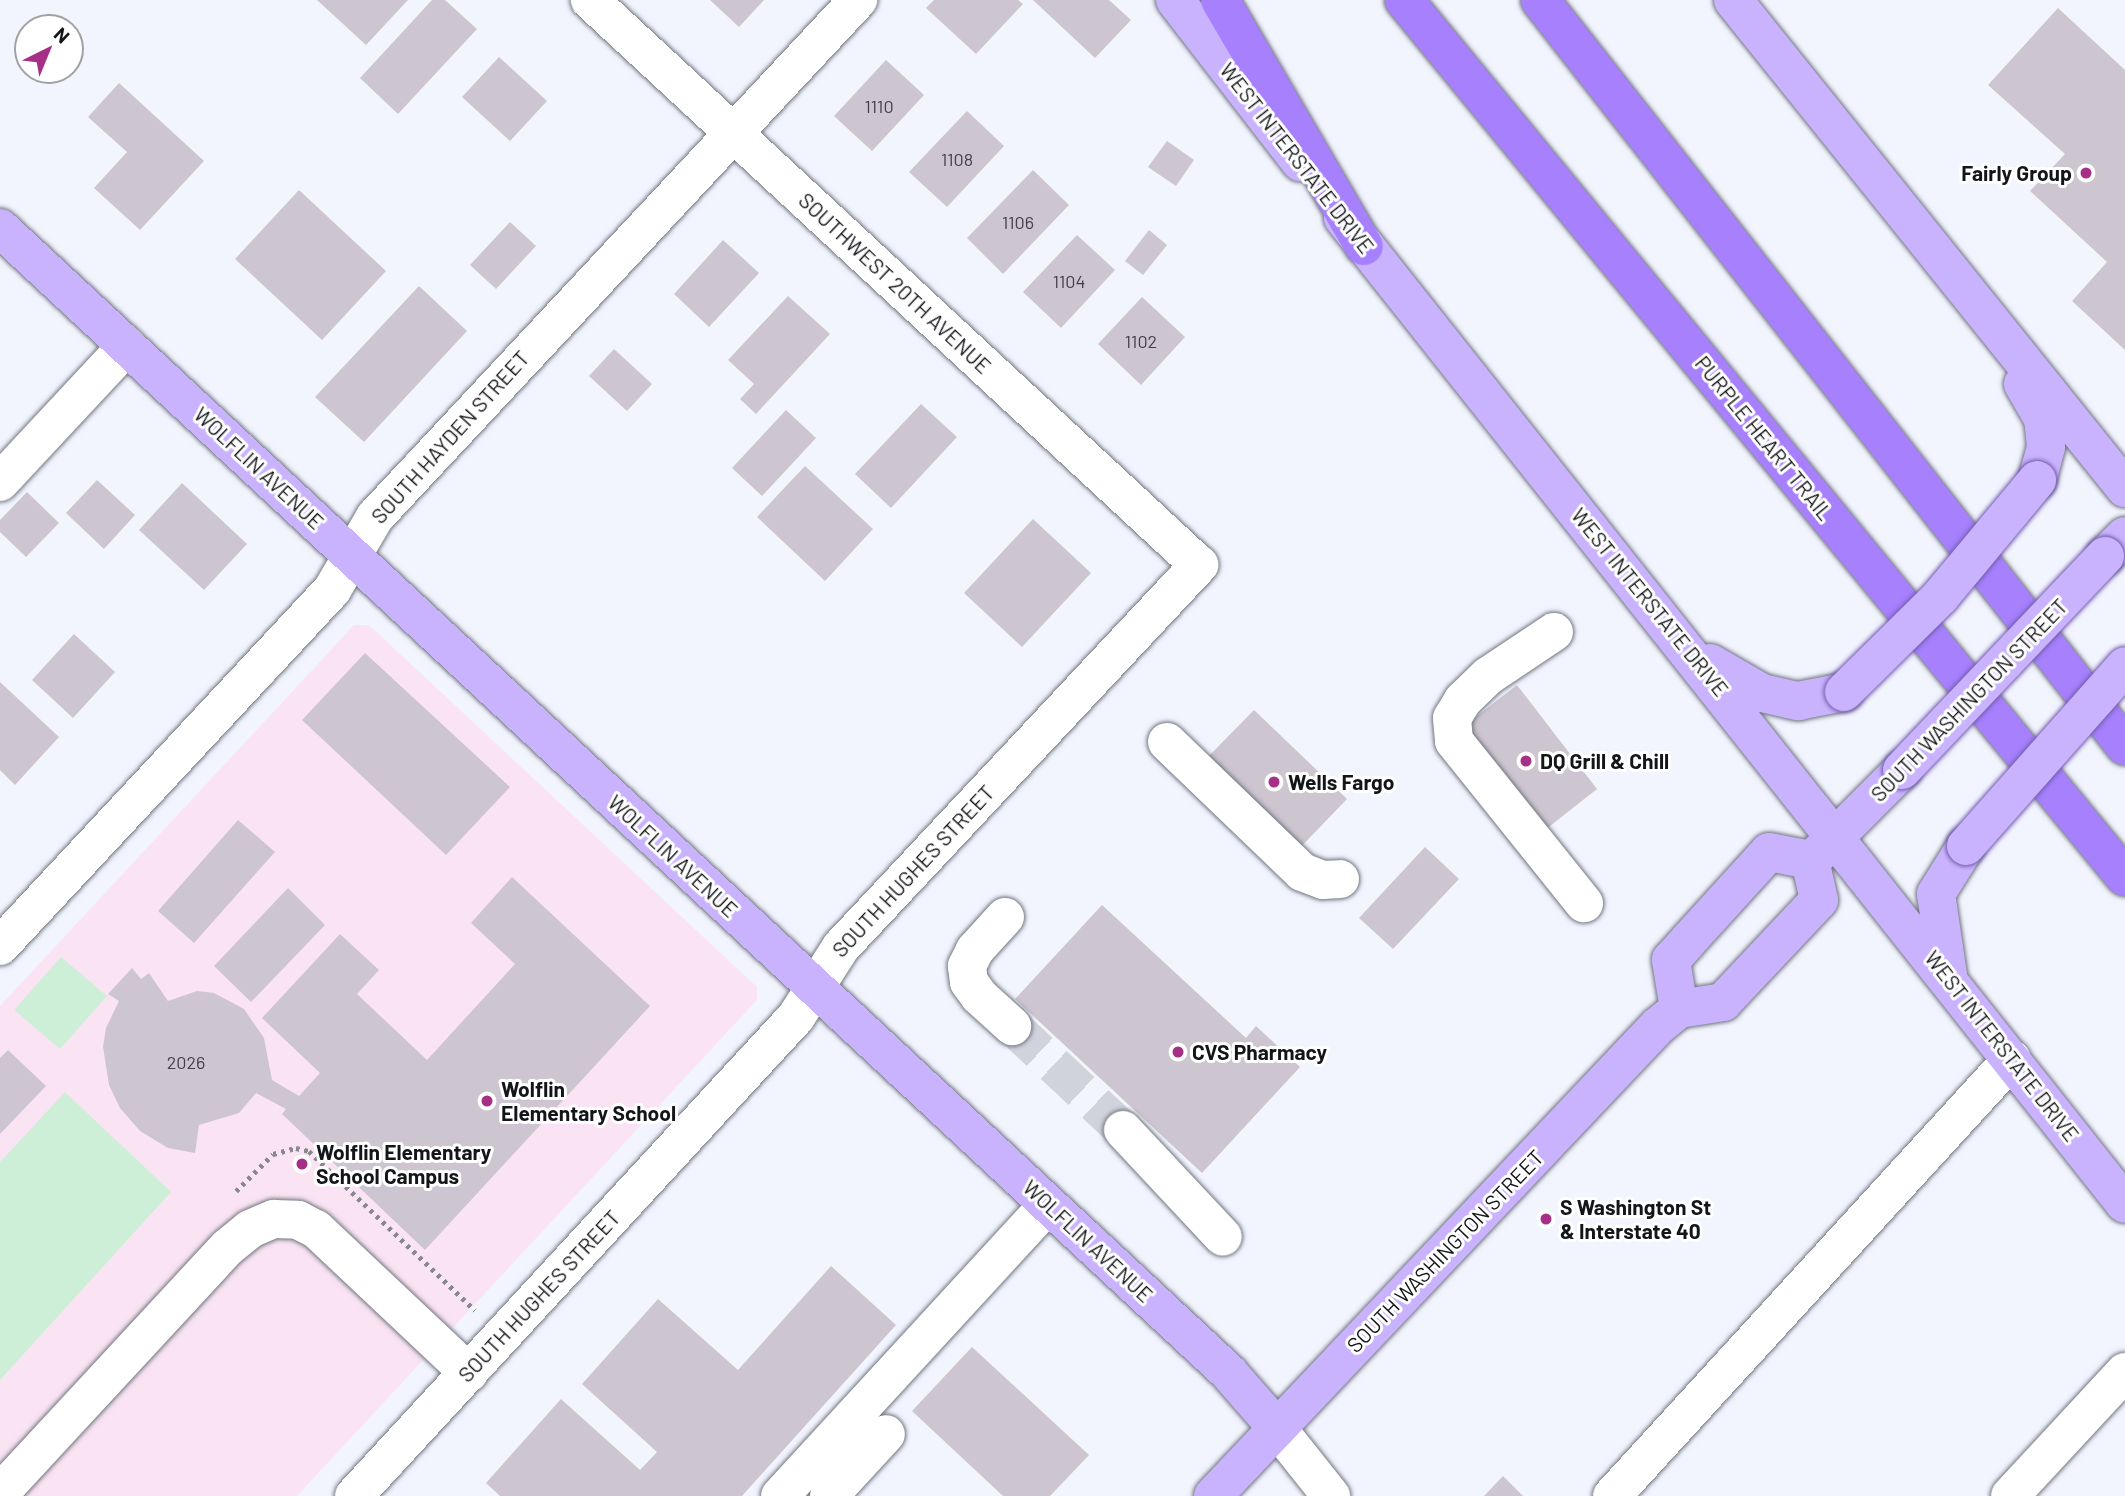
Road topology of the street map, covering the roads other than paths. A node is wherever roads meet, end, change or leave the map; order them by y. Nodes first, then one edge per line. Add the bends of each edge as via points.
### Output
1 (590, 0) edge
2 (858, 0) edge
3 (1175, 0) edge
4 (1220, 0) edge
5 (1404, 0) edge
6 (1540, 0) edge
7 (1733, 0) edge
8 (733, 132) junction
9 (0, 228) edge
10 (1364, 246) junction
11 (1977, 302) junction
12 (127, 346) junction
13 (0, 482) edge
14 (2125, 488) edge
15 (2115, 546) edge
16 (353, 555) junction
17 (1199, 565) joint
18 (1554, 632) dead end
19 (1693, 654) junction
20 (2125, 666) edge
21 (1167, 742) dead end
22 (2125, 746) edge
23 (1824, 849) junction
24 (2125, 877) edge
25 (1340, 879) dead end
26 (1584, 903) dead end
27 (1005, 917) dead end
28 (0, 946) edge
29 (1948, 977) junction
30 (814, 986) junction
31 (1679, 1009) junction
32 (1012, 1026) tunnel mouth
33 (2012, 1059) junction
34 (1123, 1130) tunnel mouth
35 (2125, 1204) edge
36 (1048, 1205) junction
37 (1223, 1237) dead end
38 (2125, 1372) edge
39 (469, 1373) junction
40 (1277, 1428) junction
41 (886, 1434) dead end
42 (0, 1493) edge
43 (354, 1496) edge
44 (780, 1496) edge
45 (829, 1496) edge
46 (1213, 1496) edge
47 (1331, 1496) edge
48 (1612, 1496) edge
49 (2010, 1496) edge

1 - 8 street, SOUTHWEST 20TH AVENUE
2 - 8 street, SOUTH HAYDEN STREET
3 - 10 main road, WEST INTERSTATE DRIVE
4 - 10 highway
5 - 24 highway, PURPLE HEART TRAIL
6 - 22 highway
7 - 11 main road
8 - 16 street, SOUTH HAYDEN STREET via 376,517
8 - 17 street, SOUTHWEST 20TH AVENUE
9 - 12 main road, WOLFLIN AVENUE
10 - 19 main road, WEST INTERSTATE DRIVE
11 - 14 main road
11 - 19 main road, bridge via 2043,418 2046,447 2037,480 1940,597 1844,692 1798,701 1762,693
12 - 13 street
12 - 16 main road, WOLFLIN AVENUE
15 - 23 main road, SOUTH WASHINGTON STREET, bridge
16 - 28 street, SOUTH HAYDEN STREET via 332,590
16 - 30 main road, WOLFLIN AVENUE
17 - 30 street, SOUTH HUGHES STREET via 841,947
18 - 26 street via 1463,699 1452,718 1454,741
19 - 23 main road, WEST INTERSTATE DRIVE
20 - 29 main road, bridge via 1966,846 1936,894
21 - 25 street via 1302,872 1324,880
23 - 29 main road, WEST INTERSTATE DRIVE
23 - 31 main road via 1819,900 1723,1002
23 - 31 main road via 1769,852 1688,940 1671,960
27 - 32 street via 967,966 969,982
29 - 33 main road, WEST INTERSTATE DRIVE
30 - 36 main road, WOLFLIN AVENUE
30 - 39 street, SOUTH HUGHES STREET via 796,1017
31 - 40 main road, SOUTH WASHINGTON STREET
33 - 35 main road, WEST INTERSTATE DRIVE
33 - 48 street
34 - 37 street
36 - 40 main road, WOLFLIN AVENUE via 1229,1373
36 - 44 street
38 - 49 street
39 - 42 street via 316,1229 298,1220 274,1219 250,1229 228,1247
39 - 43 street, SOUTH HUGHES STREET
40 - 46 main road, SOUTH WASHINGTON STREET
40 - 47 street, WOLFLIN AVENUE
41 - 45 street

